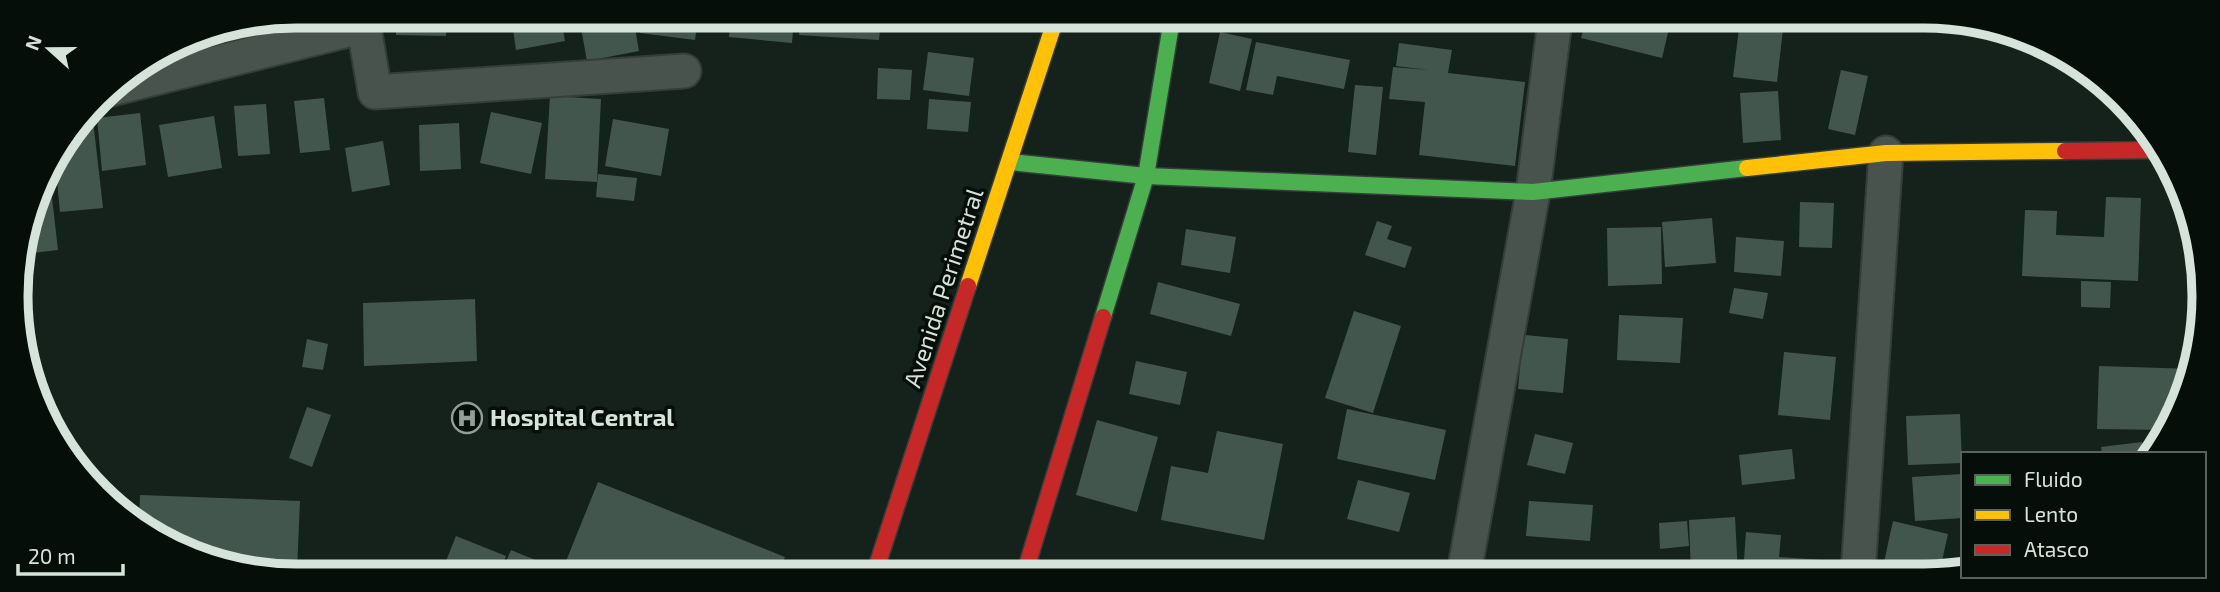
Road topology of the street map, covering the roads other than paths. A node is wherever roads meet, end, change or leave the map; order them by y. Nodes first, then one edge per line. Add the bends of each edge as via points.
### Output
1 (337, 28) edge
2 (364, 28) edge
3 (1053, 28) edge
4 (1171, 28) edge
5 (1554, 28) edge
6 (684, 71) dead end
7 (133, 83) edge
8 (2149, 150) edge
9 (1886, 153) junction
10 (1010, 162) junction
11 (1146, 176) junction
12 (1533, 192) junction
13 (878, 564) edge
14 (1027, 564) edge
15 (1466, 564) edge
16 (1859, 564) edge

1 - 7 street
2 - 6 street via 375,92
3 - 10 main road, Avenida Perimetral
4 - 11 main road
5 - 12 street
8 - 9 main road
9 - 12 main road
9 - 16 street
10 - 11 main road
10 - 13 main road, Avenida Perimetral
11 - 12 main road
11 - 14 main road
12 - 15 street

